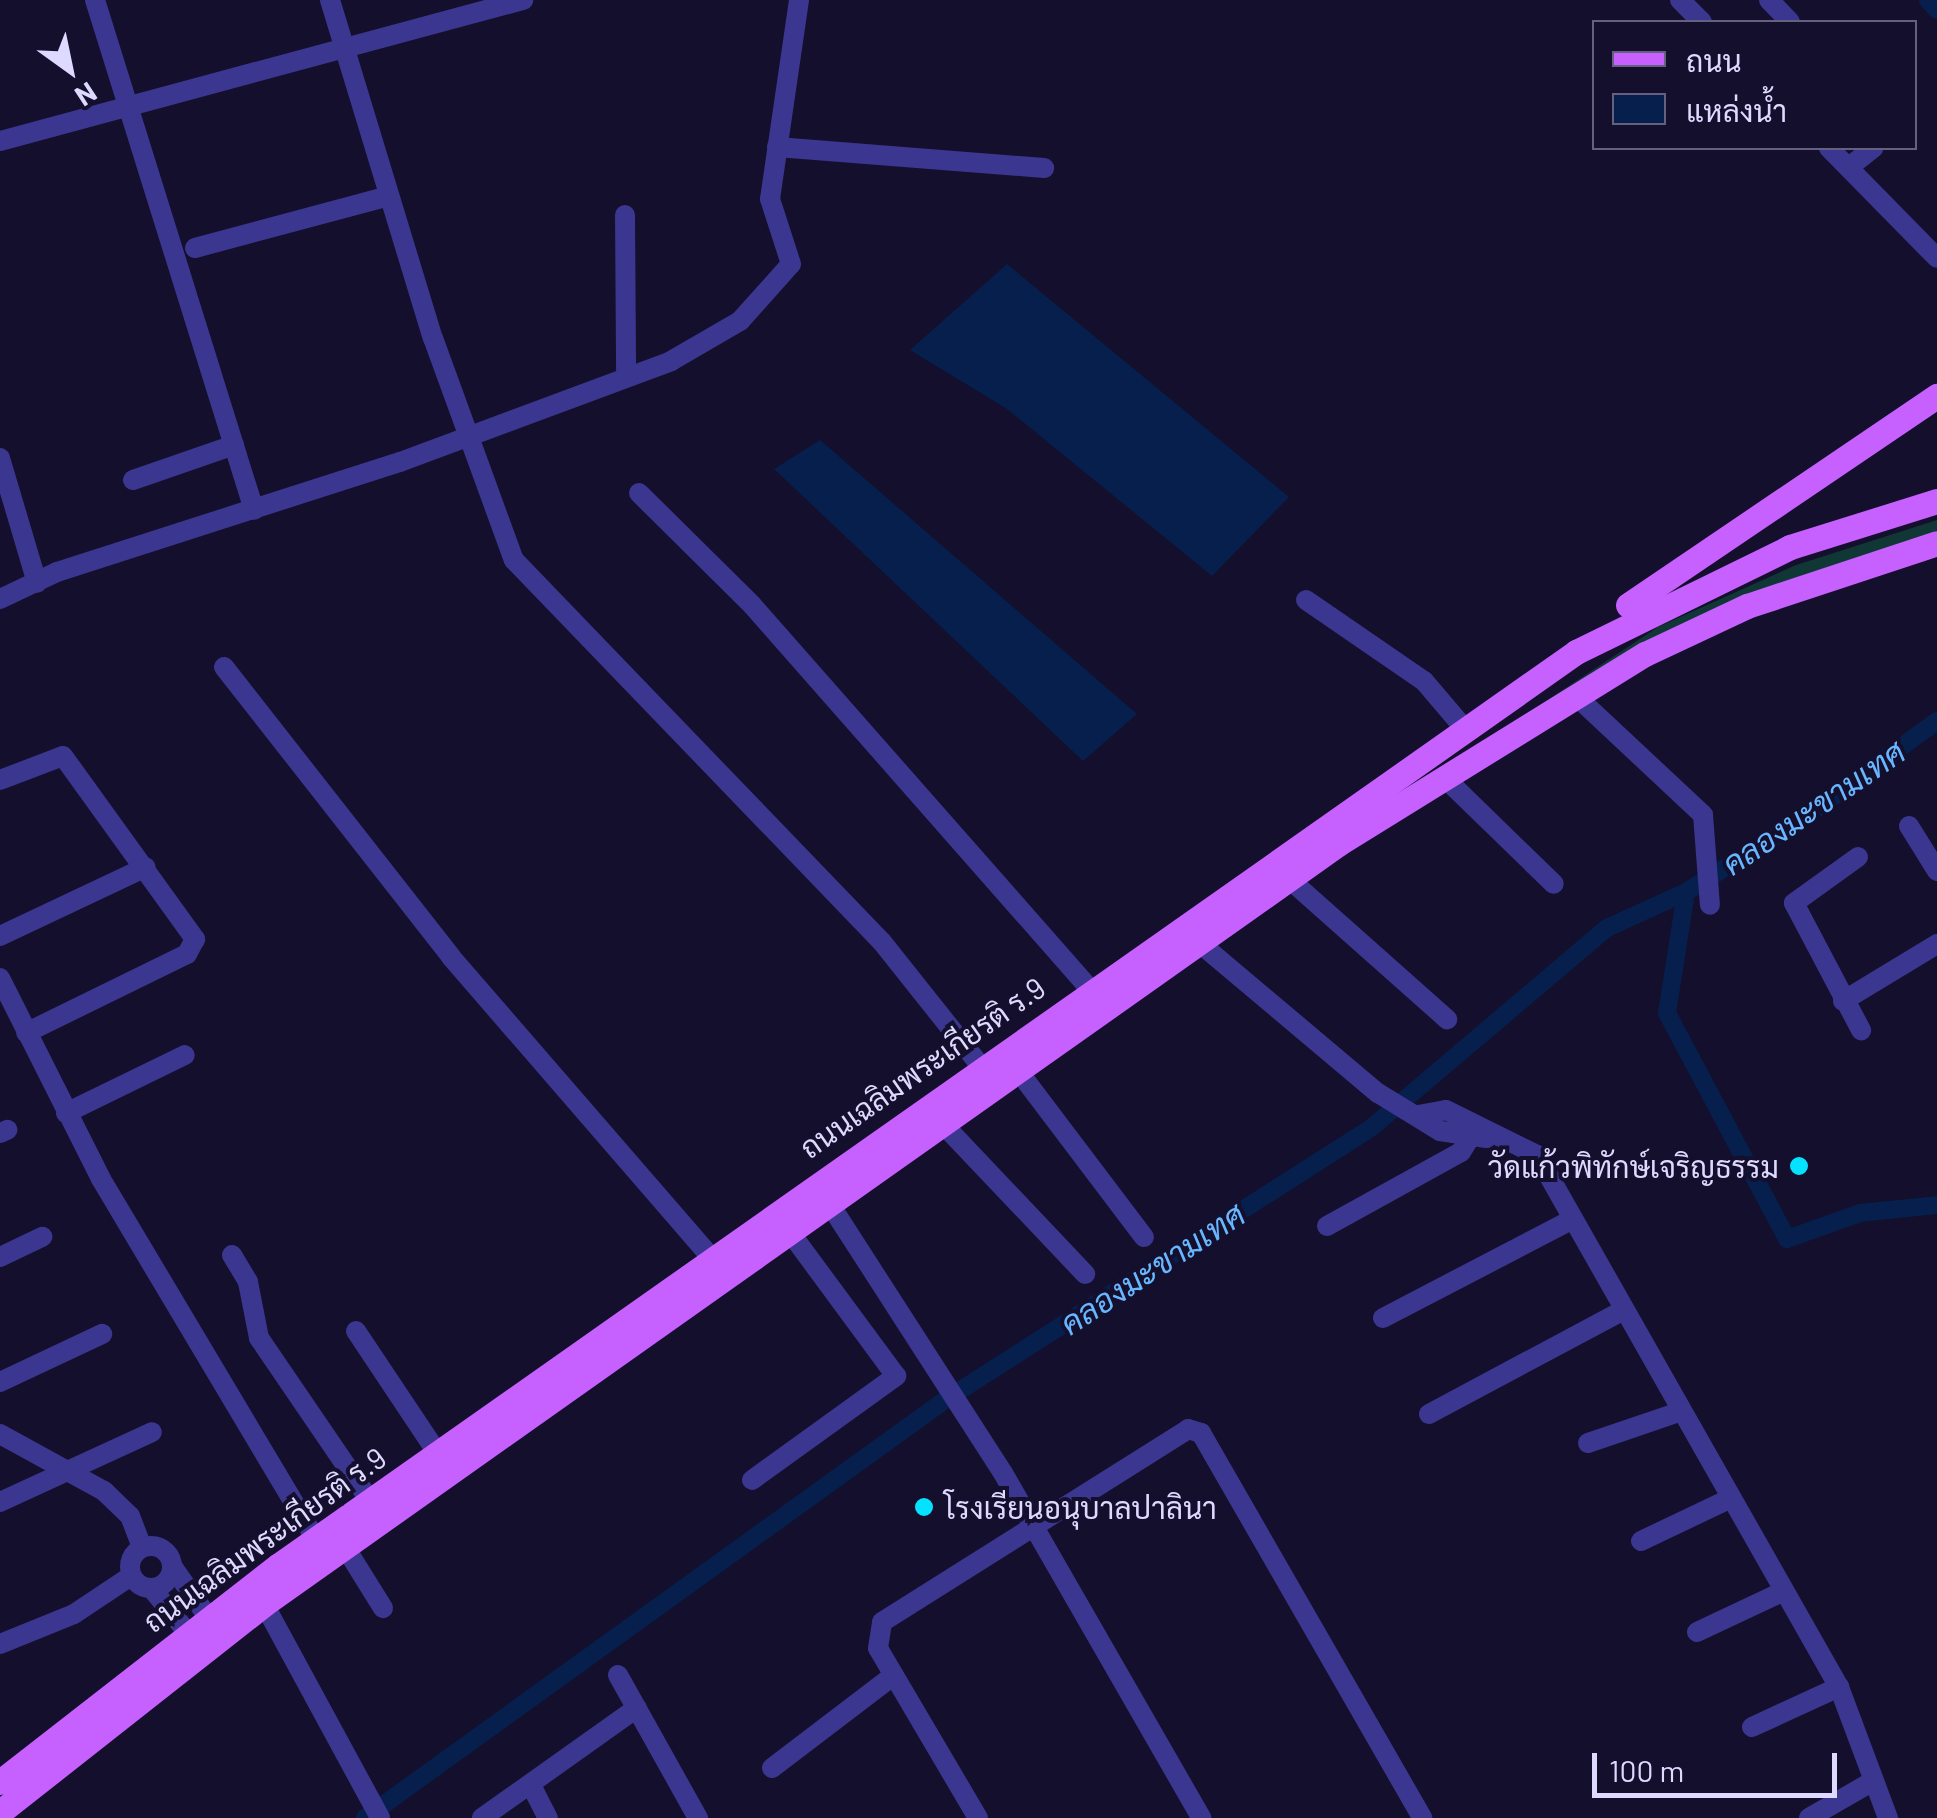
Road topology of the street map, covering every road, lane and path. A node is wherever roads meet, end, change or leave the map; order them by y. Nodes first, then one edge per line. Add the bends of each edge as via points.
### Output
1 (95, 0) edge
2 (330, 0) edge
3 (523, 0) edge
4 (798, 0) edge
5 (1680, 0) edge
6 (1770, 0) edge
7 (1700, 20) edge
8 (1788, 20) edge
9 (345, 48) junction
10 (129, 105) junction
11 (0, 141) edge
12 (777, 147) junction
13 (1831, 150) edge
14 (1870, 150) edge
15 (1849, 167) junction
16 (1044, 168) dead end
17 (389, 196) junction
18 (626, 215) dead end
19 (195, 248) dead end
20 (1937, 258) edge
21 (626, 377) junction
22 (1937, 396) edge
23 (465, 433) junction
24 (234, 446) junction
25 (0, 458) edge
26 (133, 480) dead end
27 (638, 494) dead end
28 (1937, 501) edge
29 (254, 510) junction
30 (1937, 543) edge
31 (37, 583) junction
32 (0, 599) edge
33 (1306, 600) dead end
34 (1576, 652) junction
35 (224, 667) dead end
36 (1576, 696) junction
37 (1464, 728) junction
38 (0, 780) edge
39 (1449, 782) junction
40 (1909, 826) dead end
41 (1858, 857) dead end
42 (146, 867) junction
43 (1937, 872) edge
44 (1288, 878) junction
45 (1554, 884) dead end
46 (1710, 905) dead end
47 (0, 936) edge
48 (1196, 940) junction
49 (1937, 944) edge
50 (0, 978) edge
51 (1090, 989) junction
52 (1843, 1000) junction
53 (1447, 1019) dead end
54 (1861, 1030) dead end
55 (26, 1032) junction
56 (185, 1055) dead end
57 (1016, 1068) junction
58 (986, 1074) junction
59 (66, 1113) junction
60 (940, 1121) junction
61 (1473, 1134) junction
62 (829, 1203) junction
63 (1573, 1219) junction
64 (1328, 1226) dead end
65 (790, 1231) junction
66 (1144, 1237) dead end
67 (42, 1238) dead end
68 (232, 1255) dead end
69 (0, 1257) edge
70 (712, 1258) junction
71 (1085, 1274) dead end
72 (1622, 1311) junction
73 (1383, 1318) dead end
74 (356, 1331) dead end
75 (102, 1334) dead end
76 (0, 1382) edge
77 (1682, 1411) junction
78 (1429, 1414) dead end
79 (152, 1432) dead end
80 (0, 1434) edge
81 (1588, 1442) dead end
82 (438, 1454) junction
83 (66, 1471) junction
84 (752, 1480) dead end
85 (1731, 1498) junction
86 (0, 1502) edge
87 (370, 1502) junction
88 (1032, 1526) junction
89 (316, 1539) junction
90 (1640, 1542) dead end
91 (345, 1546) junction
92 (142, 1548) junction
93 (172, 1566) junction
94 (132, 1576) junction
95 (152, 1589) junction
96 (1784, 1591) junction
97 (264, 1604) junction
98 (383, 1608) dead end
99 (1696, 1632) dead end
100 (204, 1634) junction
101 (0, 1644) edge
102 (618, 1675) dead end
103 (894, 1675) junction
104 (1839, 1687) junction
105 (637, 1708) junction
106 (1752, 1727) dead end
107 (772, 1768) dead end
108 (0, 1782) edge
109 (1868, 1784) junction
110 (531, 1785) junction
111 (0, 1812) edge
112 (380, 1818) edge
113 (482, 1818) edge
114 (548, 1818) edge
115 (698, 1818) edge
116 (978, 1818) edge
117 (1201, 1818) edge
118 (1422, 1818) edge
119 (1809, 1818) edge
120 (1888, 1818) edge

1 - 10 street
2 - 9 street
3 - 9 street
4 - 12 street
5 - 7 street
6 - 8 street
9 - 10 street
9 - 17 street
10 - 11 street
10 - 24 street
12 - 16 street
12 - 21 street via 770,199 791,264 782,281 740,321
13 - 15 street
14 - 15 street
15 - 20 street
17 - 19 street
17 - 23 street
18 - 21 street
21 - 23 street
22 - 34 main road via 1738,528
23 - 29 street
23 - 58 street via 496,528 532,584 882,942
24 - 26 street
24 - 29 street
25 - 31 street
27 - 51 street via 752,605
28 - 34 main road, ถนนเฉลิมพระเกียรติ ร.9 via 1790,546
29 - 31 street
30 - 36 main road, ถนนเฉลิมพระเกียรติ ร.9 via 1747,606
31 - 32 street
33 - 37 street via 1424,681
34 - 37 main road, ถนนเฉลิมพระเกียรติ ร.9
35 - 70 street via 452,957
36 - 39 main road, ถนนเฉลิมพระเกียรติ ร.9
36 - 46 street via 1702,815
37 - 51 main road, ถนนเฉลิมพระเกียรติ ร.9
38 - 42 street via 63,756
39 - 44 main road, ถนนเฉลิมพระเกียรติ ร.9
39 - 45 street
40 - 43 street
41 - 52 street via 1794,903
42 - 47 street
42 - 55 street via 196,939 193,950
44 - 48 main road, ถนนเฉลิมพระเกียรติ ร.9
44 - 53 street
48 - 57 main road, ถนนเฉลิมพระเกียรติ ร.9
48 - 61 street via 1378,1093
49 - 52 street
50 - 55 street
51 - 58 main road, ถนนเฉลิมพระเกียรติ ร.9
52 - 54 street
55 - 59 street
56 - 59 street
57 - 58 main road, ถนนเฉลิมพระเกียรติ ร.9
57 - 66 street
58 - 60 main road, ถนนเฉลิมพระเกียรติ ร.9
58 - 70 main road, ถนนเฉลิมพระเกียรติ ร.9
59 - 89 street
60 - 62 main road, ถนนเฉลิมพระเกียรติ ร.9
60 - 71 street
61 - 63 street via 1511,1138 1537,1155
61 - 64 street
62 - 65 main road, ถนนเฉลิมพระเกียรติ ร.9
62 - 88 street
63 - 72 street
63 - 73 street
65 - 84 street via 896,1376
65 - 91 main road, ถนนเฉลิมพระเกียรติ ร.9
67 - 69 street
68 - 87 street via 248,1282 259,1338
70 - 82 main road, ถนนเฉลิมพระเกียรติ ร.9
72 - 77 street
72 - 78 street
74 - 82 street
75 - 76 street
77 - 81 street
77 - 85 street
79 - 83 street
80 - 83 street
82 - 87 main road, ถนนเฉลิมพระเกียรติ ร.9
83 - 86 street
83 - 92 street via 130,1516
85 - 90 street
85 - 96 street
87 - 89 main road, ถนนเฉลิมพระเกียรติ ร.9
88 - 103 street via 882,1622 878,1648
88 - 117 street
88 - 118 street via 1195,1429
89 - 100 main road, ถนนเฉลิมพระเกียรติ ร.9
91 - 97 main road, ถนนเฉลิมพระเกียรติ ร.9
91 - 98 street
92 - 93 street via 158,1547
92 - 94 street
93 - 95 street
93 - 100 street
94 - 95 street
94 - 101 street via 74,1614
95 - 100 street
96 - 99 street
96 - 104 street
97 - 100 main road, ถนนเฉลิมพระเกียรติ ร.9
97 - 112 street
100 - 108 main road, ถนนเฉลิมพระเกียรติ ร.9
100 - 111 main road, ถนนเฉลิมพระเกียรติ ร.9
102 - 105 street
103 - 107 street
103 - 116 street
104 - 106 street
104 - 109 street
105 - 110 street
105 - 115 street
109 - 119 street
109 - 120 street
110 - 113 street
110 - 114 street

